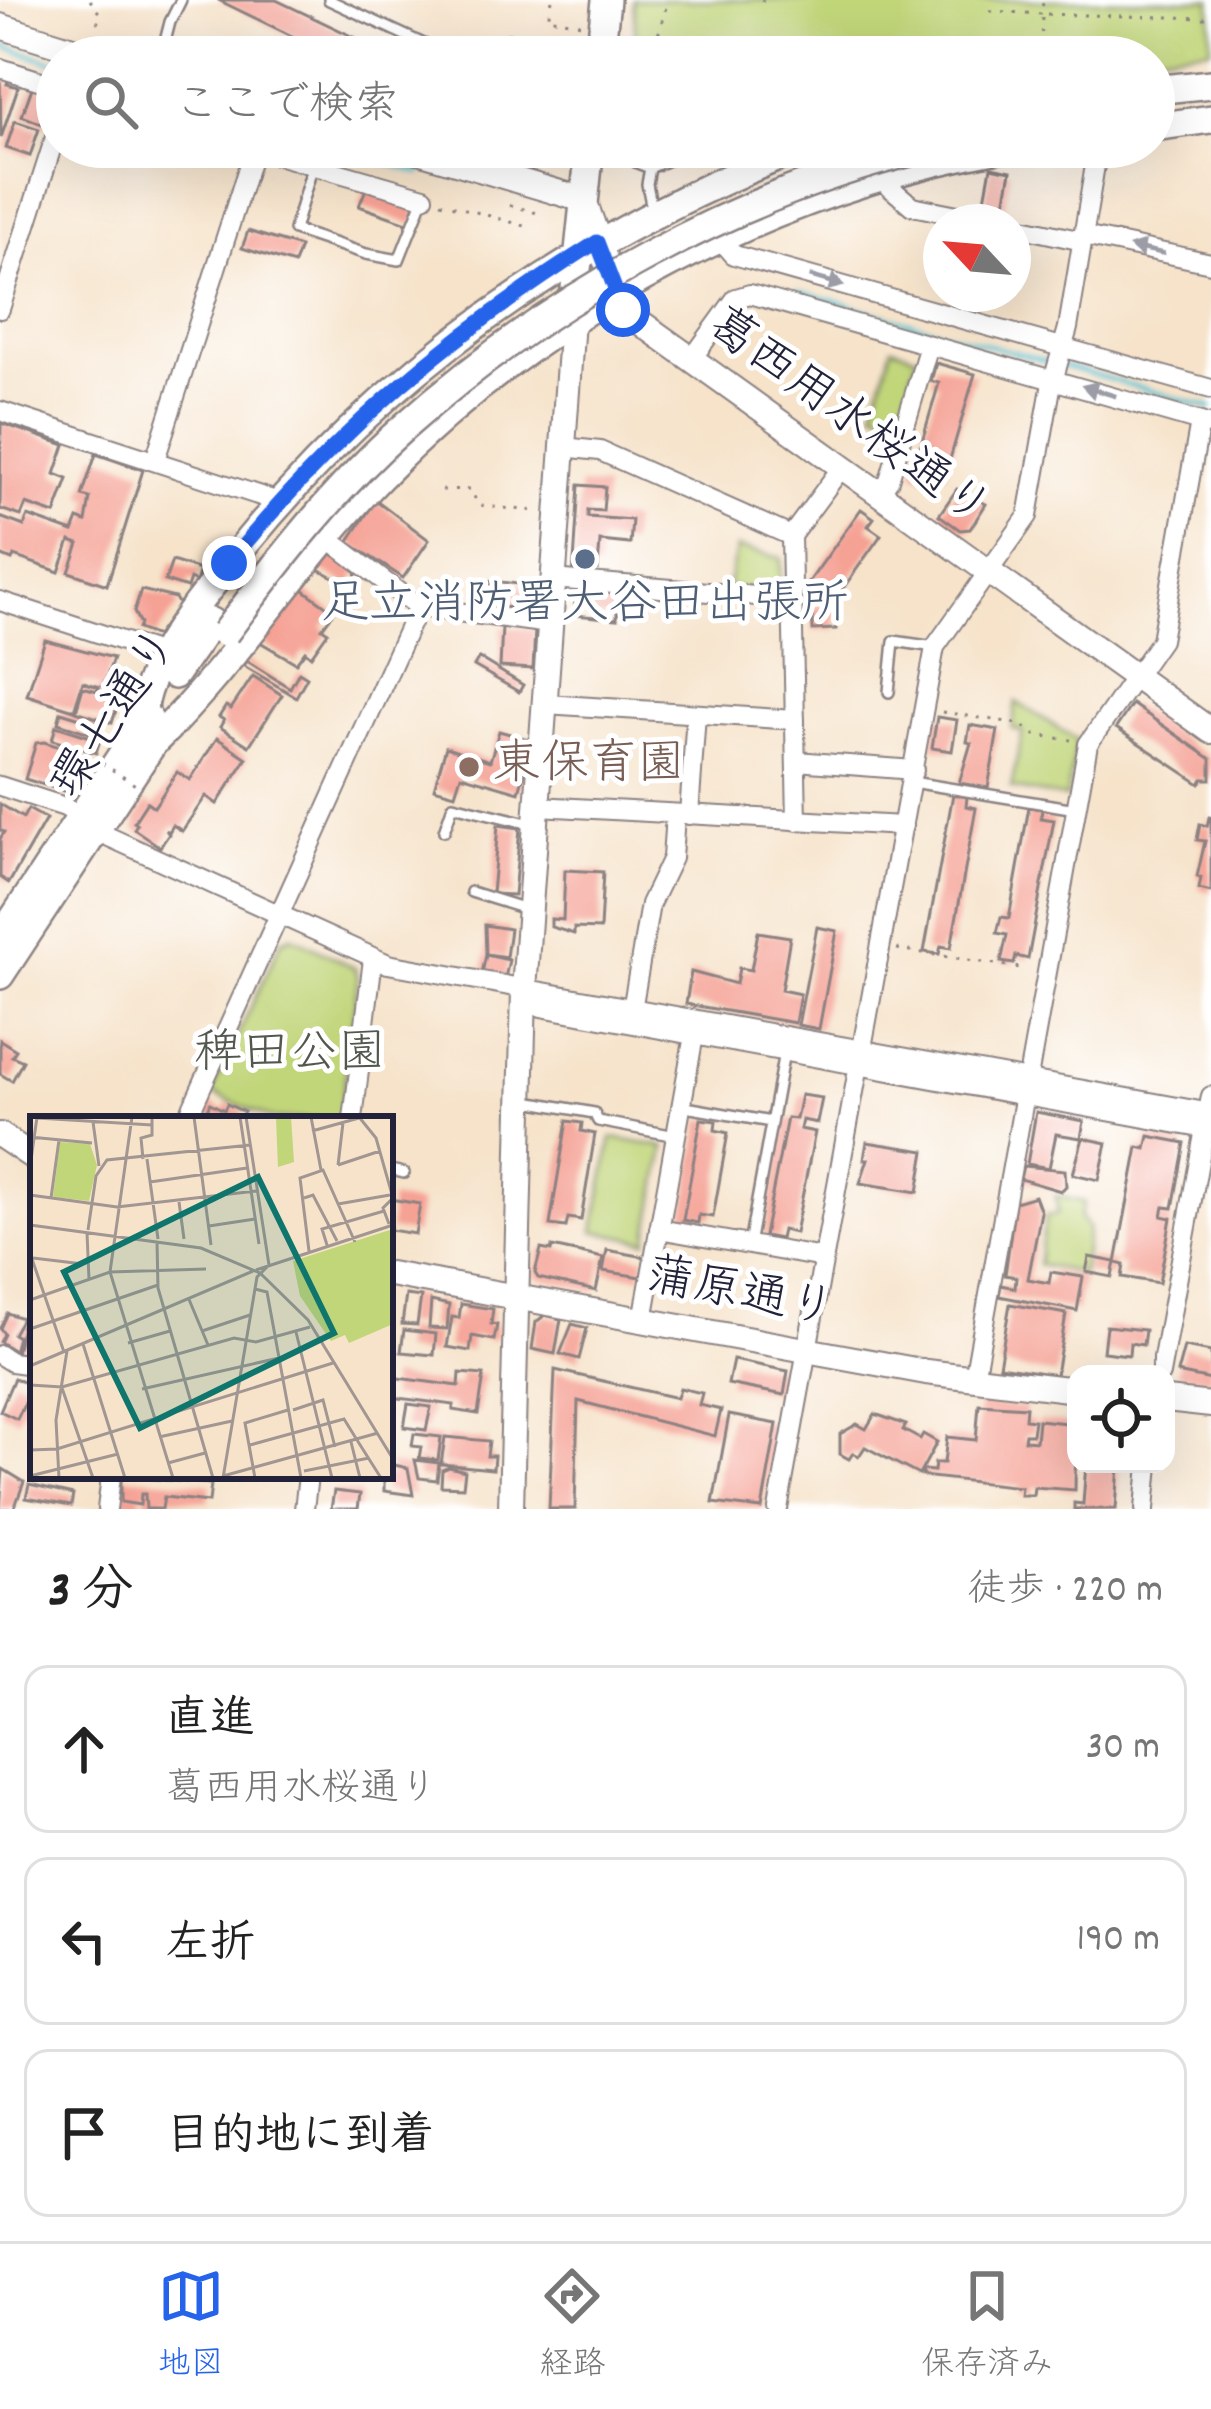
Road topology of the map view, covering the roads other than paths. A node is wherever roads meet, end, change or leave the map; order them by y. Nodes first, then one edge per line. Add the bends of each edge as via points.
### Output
1 (181, 0) edge
2 (329, 0) edge
3 (606, 0) edge
4 (0, 26) edge
5 (36, 36) edge
6 (168, 36) edge
7 (407, 36) edge
8 (602, 36) edge
9 (0, 68) edge
10 (1211, 68) edge
11 (1175, 71) edge
12 (36, 79) edge
13 (1211, 84) edge
14 (1175, 88) edge
15 (1211, 104) edge
16 (1175, 108) edge
17 (1211, 119) edge
18 (1175, 124) edge
19 (45, 168) edge
20 (246, 168) edge
21 (312, 168) edge
22 (323, 168) edge
23 (476, 168) edge
24 (588, 168) edge
25 (650, 168) edge
26 (754, 168) edge
27 (805, 168) edge
28 (861, 168) edge
29 (920, 168) edge
30 (1095, 168) edge
31 (880, 178) junction
32 (424, 197) joint
33 (584, 200) junction
34 (923, 208) edge
35 (653, 212) junction
36 (1031, 229) edge
37 (1084, 238) junction
38 (721, 239) junction
39 (588, 248) junction
40 (1211, 263) edge
41 (615, 294) junction
42 (0, 309) edge
43 (572, 321) junction
44 (929, 346) junction
45 (1064, 347) junction
46 (691, 360) junction
47 (1053, 378) junction
48 (1211, 388) edge
49 (0, 411) edge
50 (1206, 424) edge
51 (563, 447) junction
52 (155, 460) junction
53 (842, 467) junction
54 (879, 494) junction
55 (279, 502) junction
56 (325, 536) junction
57 (791, 536) junction
58 (988, 572) junction
59 (553, 579) junction
60 (791, 599) junction
61 (0, 601) edge
62 (418, 607) junction
63 (550, 624) junction
64 (218, 628) junction
65 (935, 647) junction
66 (164, 655) junction
67 (1135, 678) junction
68 (889, 692) dead end
69 (545, 704) junction
70 (696, 714) junction
71 (794, 720) junction
72 (1211, 731) edge
73 (147, 735) junction
74 (796, 760) junction
75 (913, 776) junction
76 (0, 786) edge
77 (1076, 809) junction
78 (537, 815) junction
79 (682, 815) junction
80 (797, 821) junction
81 (88, 824) junction
82 (903, 826) junction
83 (444, 831) dead end
84 (471, 892) dead end
85 (530, 910) junction
86 (278, 915) junction
87 (0, 939) edge
88 (373, 959) junction
89 (0, 975) edge
90 (524, 990) junction
91 (632, 1010) junction
92 (695, 1028) junction
93 (784, 1052) junction
94 (860, 1057) junction
95 (1026, 1088) junction
96 (521, 1100) junction
97 (680, 1106) junction
98 (189, 1116) edge
99 (353, 1116) edge
100 (1209, 1116) edge
101 (771, 1122) junction
102 (0, 1135) edge
103 (676, 1136) junction
104 (30, 1154) edge
105 (393, 1171) edge
106 (404, 1173) dead end
107 (659, 1228) junction
108 (749, 1245) junction
109 (823, 1258) junction
110 (393, 1275) edge
111 (516, 1297) junction
112 (643, 1320) junction
113 (807, 1351) junction
114 (1162, 1365) edge
115 (974, 1378) junction
116 (1067, 1389) edge
117 (1175, 1401) edge
118 (1211, 1406) edge
119 (1148, 1473) edge
120 (111, 1479) edge
121 (308, 1479) edge
122 (107, 1509) edge
123 (304, 1509) edge
124 (512, 1509) edge
125 (778, 1509) edge
126 (1144, 1509) edge

1 - 6 lane
2 - 7 lane
3 - 8 main road
4 - 5 street
9 - 12 street
10 - 11 main road
13 - 14 main road
15 - 16 main road
17 - 18 main road
19 - 42 street
20 - 52 street
21 - 32 lane via 294,230 366,254 399,260
22 - 32 street
23 - 33 street
24 - 33 main road
25 - 35 lane
26 - 35 main road
27 - 64 main road, 環七通り via 657,231 514,317 389,416 284,526
28 - 64 main road, 環七通り, bridge via 703,229 522,334 400,430
29 - 31 main road
30 - 37 street
31 - 34 street
31 - 38 main road
33 - 35 main road
33 - 39 main road
35 - 39 main road
36 - 37 street
40 -> 37 street
37 - 45 street
38 - 41 main road
38 -> 45 street via 734,255
39 - 41 street, 葛西用水桜通り
39 - 43 main road
39 - 55 main road via 423,364
41 - 43 main road
41 - 46 street, 葛西用水桜通り via 623,310
43 - 51 street
43 - 56 main road via 436,425
44 - 46 street via 742,294
44 - 47 street
44 - 54 street
45 - 47 street
45 - 48 street
46 - 53 street, 葛西用水桜通り
50 -> 47 street
47 - 58 street via 1028,516
49 - 52 street
50 - 67 street via 1161,640
51 - 57 street via 600,452
51 - 59 street
52 - 55 street
53 - 54 street, 葛西用水桜通り
53 - 57 street
54 - 58 street, 葛西用水桜通り
55 - 66 main road
56 - 62 street
56 - 73 main road via 201,695
57 - 60 street
58 - 65 street
58 - 67 street, 葛西用水桜通り
59 - 60 street
59 - 63 street
60 - 71 street
61 - 66 street
62 - 63 street
62 - 86 street
63 - 69 street
64 - 73 main road, 環七通り
65 - 68 lane via 894,640
65 - 75 street
66 - 73 main road via 148,686
67 - 72 street, 葛西用水桜通り
67 - 77 street via 1088,744
69 - 70 street
69 - 78 street
70 - 71 street
70 - 79 street
71 - 74 street
73 - 81 main road, 環七通り
74 - 75 street
74 - 80 street
75 - 77 lane
75 - 82 street
76 - 81 street via 64,807
77 - 95 street
78 - 79 street
78 - 83 lane via 453,805
78 - 85 street
79 - 80 street
79 - 91 street via 650,904
80 - 82 street
81 - 86 street
81 - 87 main road, 環七通り
81 - 89 main road, 環七通り
82 - 94 street
84 - 85 lane
85 - 90 street
86 - 88 street
86 - 98 street
88 - 90 street
88 - 99 street
90 - 91 street
90 - 92 street via 541,1007
90 - 96 street
91 - 92 street
92 - 93 street
92 - 94 street
92 - 97 street
93 - 94 street
93 - 101 lane
94 - 95 street
94 - 109 street
95 - 100 street
95 - 115 street
96 - 103 lane
96 - 111 street
97 - 101 lane
97 - 103 street
100 - 114 street
101 - 108 lane
102 - 104 street
103 - 107 street
105 - 106 lane
107 - 108 street
107 - 112 street
108 - 109 street
109 - 113 street
110 - 111 street, 蒲原通り
111 - 112 street, 蒲原通り
111 - 124 street
112 - 113 street, 蒲原通り
113 - 115 street, 蒲原通り
113 - 125 street
115 - 116 street, 蒲原通り
117 - 118 street
119 - 126 street
120 - 122 street
121 - 123 street

